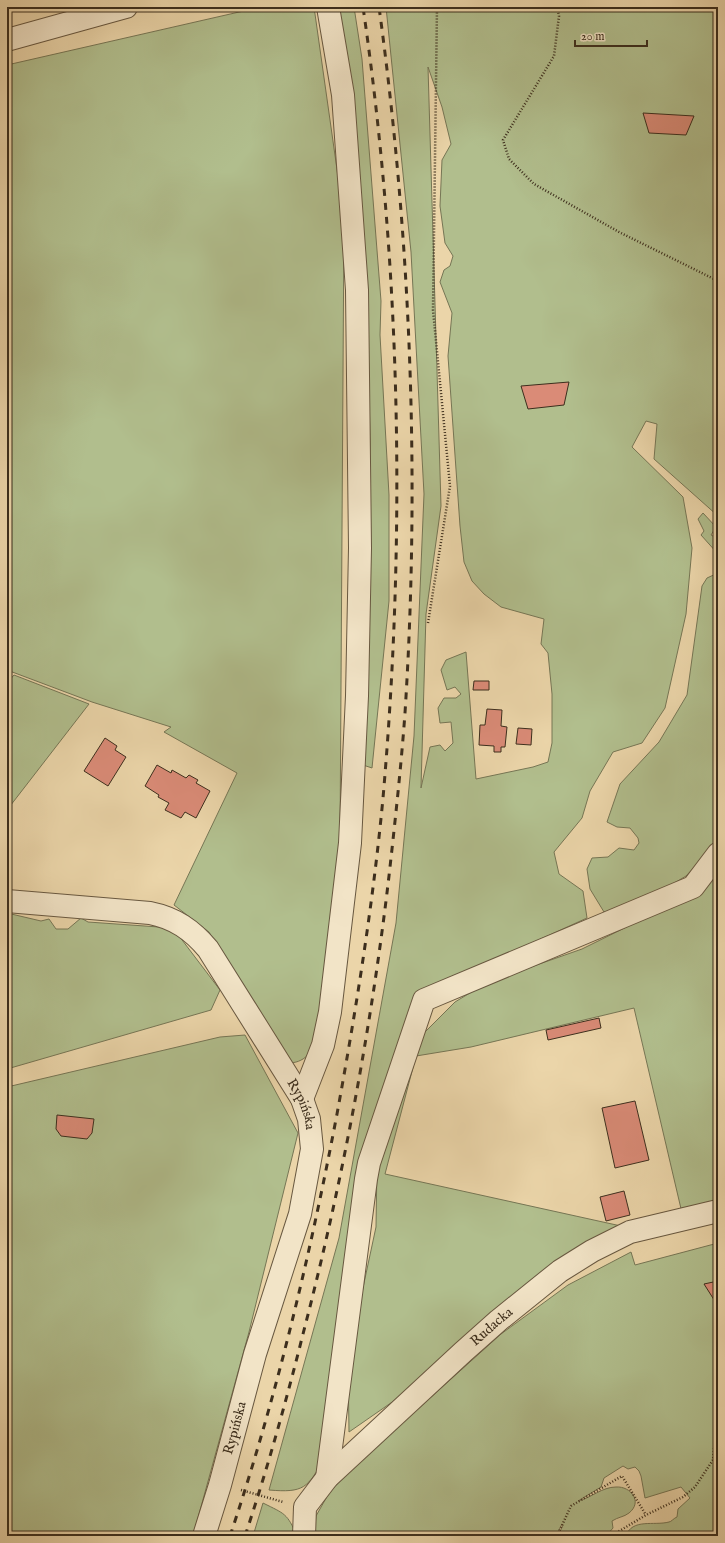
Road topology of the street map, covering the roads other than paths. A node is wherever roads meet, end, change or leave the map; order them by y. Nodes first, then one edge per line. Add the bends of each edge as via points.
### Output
1 (126, 7) edge
2 (328, 7) edge
3 (7, 40) edge
4 (718, 854) edge
5 (7, 900) edge
6 (302, 1099) junction
7 (718, 1211) edge
8 (327, 1478) junction
9 (204, 1536) edge
10 (304, 1536) edge

1 - 3 street
2 - 6 street via 343,96 357,290 360,548 357,688 350,843 330,1012 323,1045
4 - 8 street via 693,887 424,1000 366,1179
5 - 6 street, Rypińska via 150,914 171,919 185,926 208,949
6 - 9 street, Rypińska via 309,1120 312,1149 300,1214 255,1354
7 - 8 street, Rudacka via 630,1232 560,1271 468,1347
8 - 10 street, Rudacka via 305,1507

